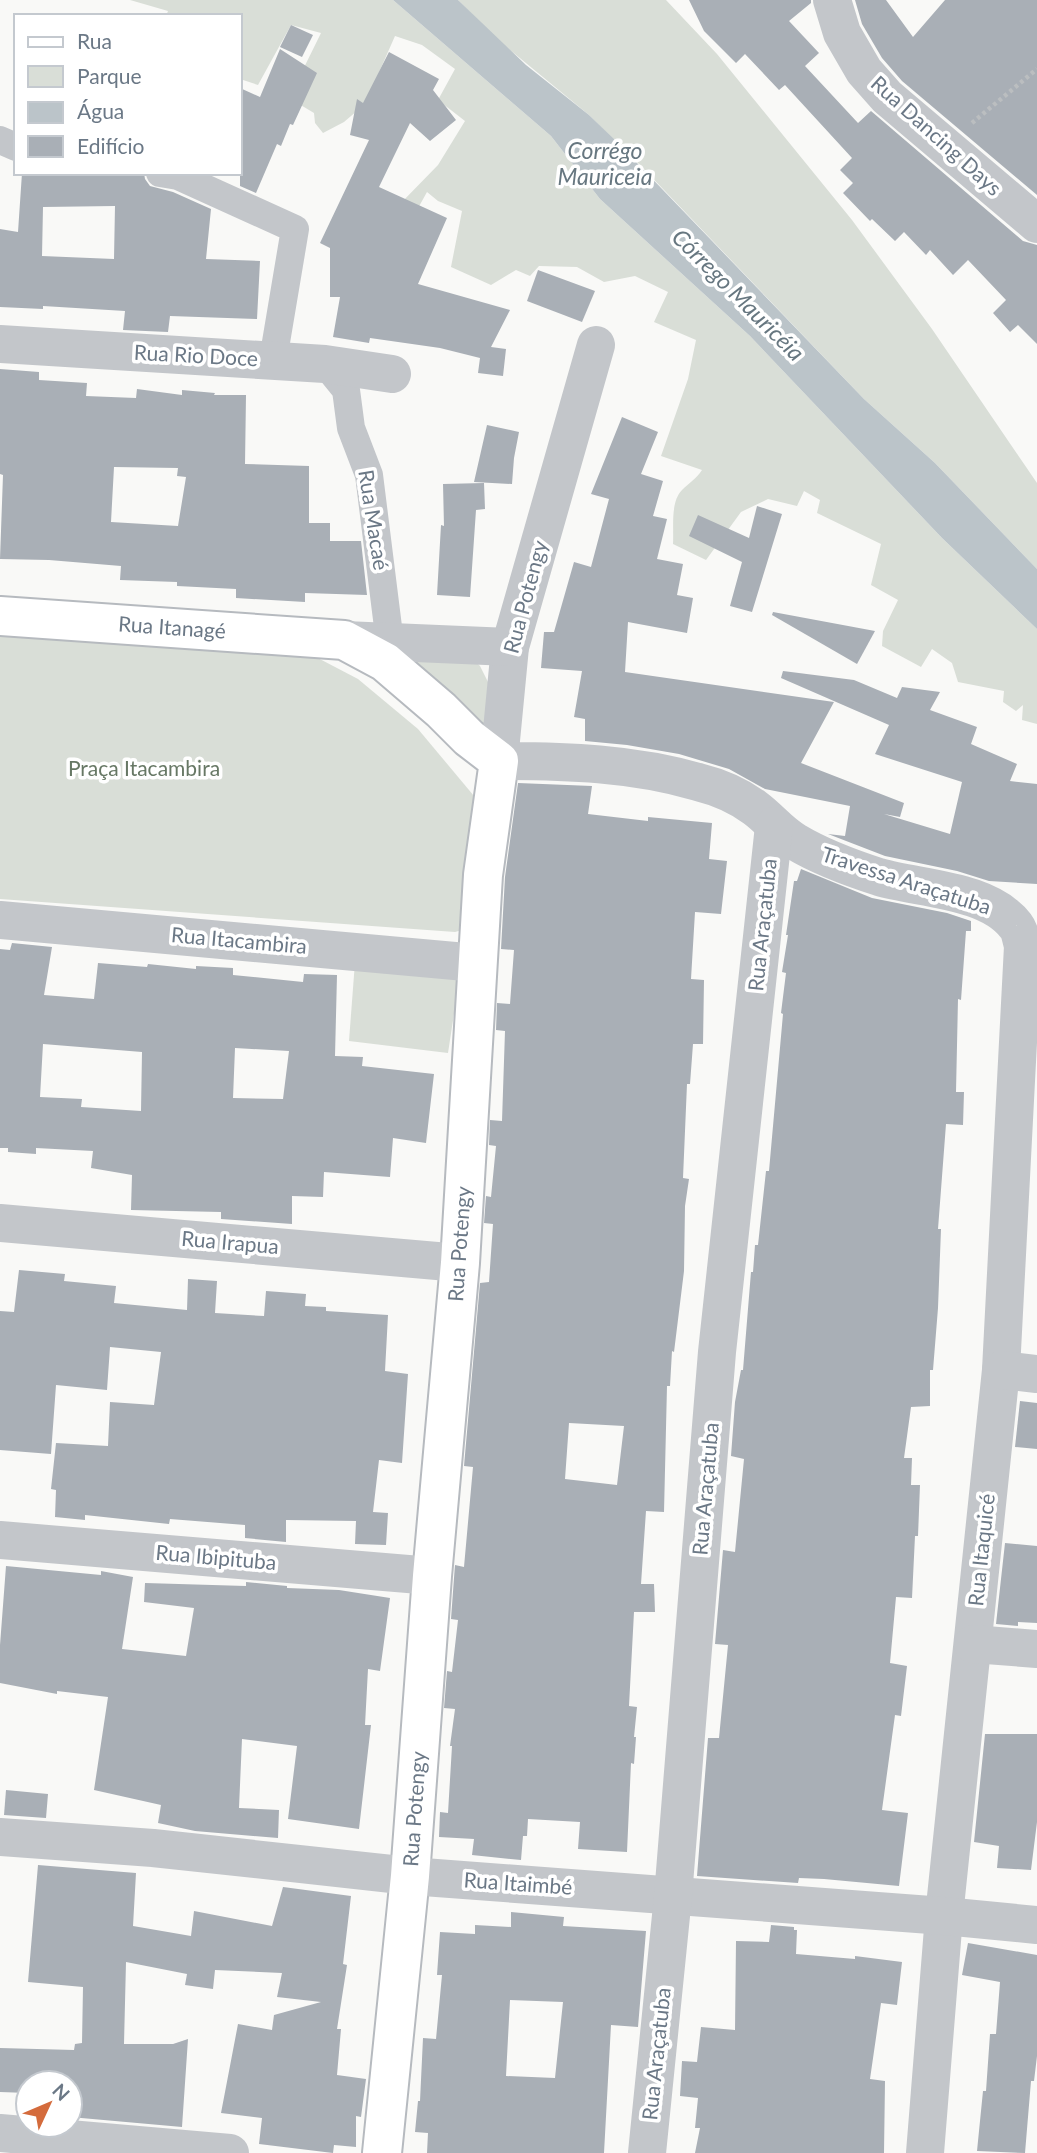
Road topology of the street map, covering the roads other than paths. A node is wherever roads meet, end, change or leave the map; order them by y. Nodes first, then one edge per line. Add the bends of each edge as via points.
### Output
1 (832, 0) edge
2 (172, 175) edge
3 (1037, 224) edge
4 (0, 344) edge
5 (596, 345) dead end
6 (273, 360) junction
7 (326, 364) junction
8 (392, 374) dead end
9 (0, 616) edge
10 (344, 640) junction
11 (390, 643) junction
12 (510, 647) junction
13 (499, 761) junction
14 (774, 827) junction
15 (0, 920) edge
16 (1023, 946) joint
17 (477, 963) junction
18 (0, 1223) edge
19 (460, 1263) junction
20 (1019, 1372) edge
21 (0, 1540) edge
22 (432, 1576) junction
23 (973, 1644) junction
24 (1037, 1648) edge
25 (0, 1836) edge
26 (410, 1876) junction
27 (674, 1896) junction
28 (944, 1916) junction
29 (1037, 1925) edge
30 (0, 2133) edge
31 (230, 2153) edge
32 (382, 2153) edge
33 (648, 2153) edge
34 (925, 2153) edge

1 - 3 street, Rua Dancing Days via 842,33 864,71 887,97
2 - 6 street via 295,229
4 - 6 street, Rua Rio Doce
5 - 12 street, Rua Potengy
6 - 7 street, Rua Rio Doce
7 - 8 street, Rua Rio Doce
7 - 11 street, Rua Macaé via 346,390 352,428 369,475
9 - 10 main road, Rua Itanagé
10 - 11 street, Rua Itanagé
10 - 13 main road, Rua Itanagé via 393,669
11 - 12 street, Rua Itanagé
12 - 13 street, Rua Potengy
13 - 14 street, Travessa Araçatuba via 602,764 699,782 738,796
13 - 17 main road, Rua Potengy via 483,875
14 - 16 street, Travessa Araçatuba via 813,852 880,877 994,906 1018,928
14 - 27 street, Rua Araçatuba via 716,1352
15 - 17 street, Rua Itacambira
16 - 20 street, Rua Itaquicé
17 - 19 main road, Rua Potengy
18 - 19 street, Rua Irapua
19 - 22 main road, Rua Potengy
20 - 23 street, Rua Itaquicé
21 - 22 street, Rua Ibipituba
22 - 26 main road, Rua Potengy
23 - 24 street
23 - 28 street, Rua Itaquicé
25 - 26 street, Rua Itaimbé
26 - 27 street, Rua Itaimbé
26 - 32 main road, Rua Potengy
27 - 28 street, Rua Itaimbé
27 - 33 street, Rua Araçatuba
28 - 29 street, Rua Itaimbé
28 - 34 street, Rua Itaquicé
30 - 31 street

